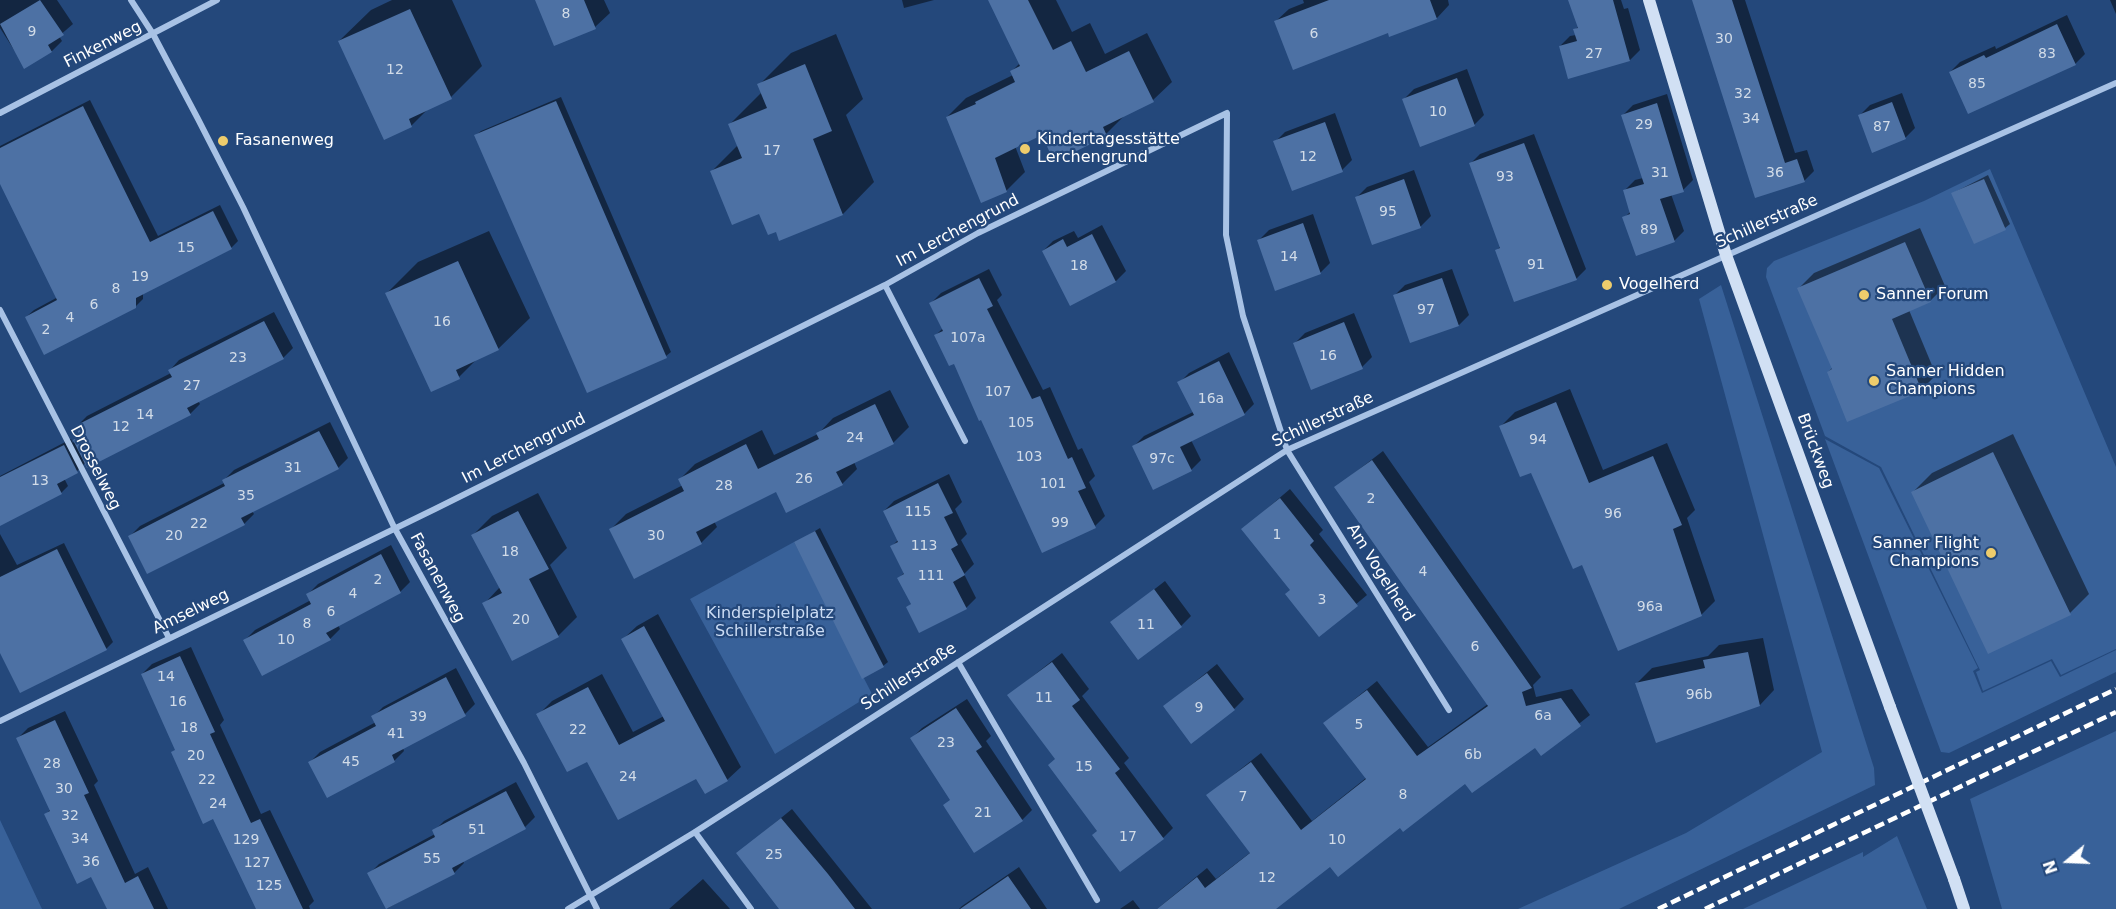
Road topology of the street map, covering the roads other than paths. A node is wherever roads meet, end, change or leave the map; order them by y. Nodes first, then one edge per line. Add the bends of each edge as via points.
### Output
1 (130, 0) edge
2 (217, 0) edge
3 (1649, 0) edge
4 (153, 34) junction
5 (2116, 82) edge
6 (0, 113) edge
7 (1726, 255) junction
8 (885, 285) junction
9 (0, 310) edge
10 (964, 441) dead end
11 (1287, 450) junction
12 (394, 527) junction
13 (169, 638) junction
14 (958, 662) junction
15 (1449, 710) dead end
16 (0, 721) edge
17 (695, 832) junction
18 (591, 898) junction
19 (1097, 900) dead end
20 (568, 909) edge
21 (597, 909) edge
22 (751, 909) edge
23 (1964, 909) edge

1 - 4 street, Fasanenweg
2 - 4 street, Finkenweg
3 - 7 street, Brückweg
4 - 6 street, Finkenweg
4 - 12 street, Fasanenweg via 243,207
5 - 7 street, Schillerstraße
7 - 11 street, Schillerstraße
7 - 23 street, Brückweg, bridge
8 - 10 street
8 - 11 street, Im Lerchengrund via 978,233 1227,113 1226,235 1243,316
8 - 12 street, Im Lerchengrund
9 - 13 street, Drosselweg
11 - 14 street, Schillerstraße
11 - 15 street, Am Vogelherd
12 - 13 street, Amselweg
12 - 18 street, Fasanenweg via 524,763
13 - 16 street, Amselweg
14 - 17 street, Schillerstraße
14 - 19 street
17 - 18 street, Schillerstraße
17 - 22 street
18 - 20 street, Schillerstraße
18 - 21 street, Fasanenweg

